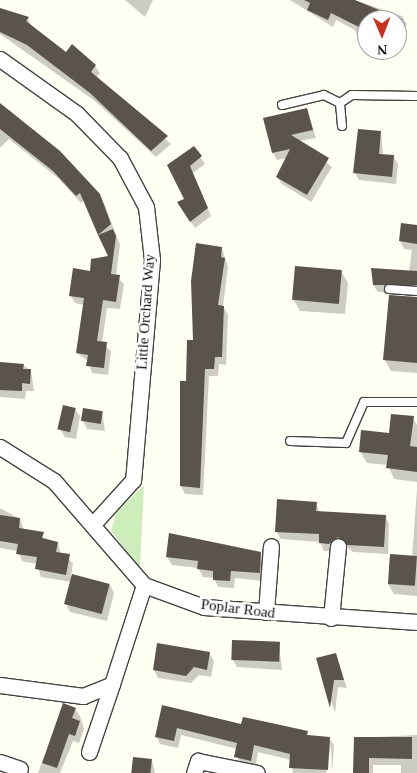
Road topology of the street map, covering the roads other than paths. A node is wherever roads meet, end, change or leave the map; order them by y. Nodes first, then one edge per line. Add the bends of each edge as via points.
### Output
1 (0, 60) edge
2 (417, 96) edge
3 (340, 103) junction
4 (282, 105) dead end
5 (342, 126) dead end
6 (389, 289) dead end
7 (417, 291) edge
8 (417, 402) edge
9 (290, 441) dead end
10 (0, 447) edge
11 (94, 523) junction
12 (271, 546) dead end
13 (338, 546) dead end
14 (144, 585) junction
15 (266, 612) junction
16 (331, 618) junction
17 (417, 622) edge
18 (112, 684) junction
19 (0, 685) edge
20 (89, 752) dead end
21 (0, 762) edge
22 (20, 769) dead end
23 (194, 773) edge
24 (257, 773) edge

1 - 11 street, Little Orchard Way via 77,114 120,158 146,208 152,260 134,480
2 - 3 lane via 352,95
3 - 4 lane via 324,96
3 - 5 lane
6 - 7 lane
8 - 9 lane via 364,402 346,444
10 - 11 street via 54,481
11 - 14 street
12 - 15 street
13 - 16 street
14 - 15 street, Poplar Road via 204,607
14 - 18 street
15 - 16 street, Poplar Road
16 - 17 street, Poplar Road
18 - 19 street via 83,696
18 - 20 street
21 - 22 street
23 - 24 street via 198,761

